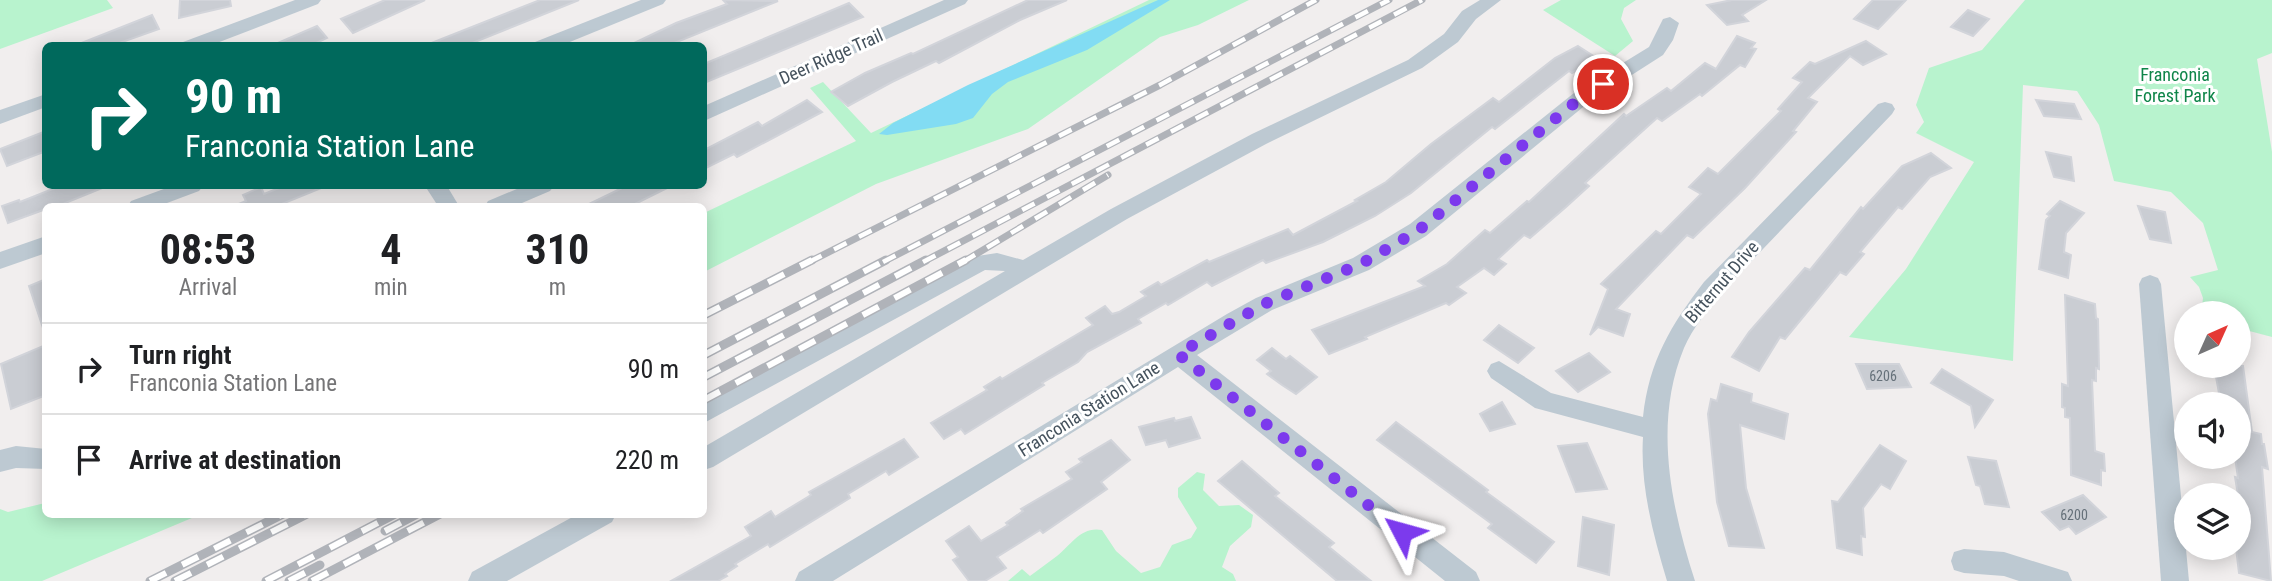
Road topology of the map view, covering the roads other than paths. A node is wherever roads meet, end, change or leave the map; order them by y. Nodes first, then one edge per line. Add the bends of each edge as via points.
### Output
1 (312, 0) edge
2 (657, 0) edge
3 (959, 0) edge
4 (1492, 0) edge
5 (278, 6) edge
6 (1670, 23) dead end
7 (199, 42) edge
8 (552, 42) edge
9 (42, 101) edge
10 (1885, 109) dead end
11 (707, 113) edge
12 (0, 117) edge
13 (184, 189) edge
14 (536, 189) edge
15 (147, 203) edge
16 (503, 203) edge
17 (42, 245) edge
18 (0, 261) edge
19 (1024, 271) junction
20 (2150, 284) dead end
21 (1178, 354) junction
22 (1499, 371) dead end
23 (707, 411) edge
24 (1655, 430) junction
25 (707, 457) edge
26 (42, 459) edge
27 (0, 461) edge
28 (594, 518) edge
29 (1964, 561) dead end
30 (482, 581) edge
31 (809, 581) edge
32 (1466, 581) edge
33 (1681, 581) edge
34 (2058, 581) edge
35 (2175, 581) edge

1 - 5 street
2 - 8 street
3 - 11 street, Deer Ridge Trail
4 - 19 street via 1415,64 1202,169
5 - 7 street
6 - 21 street, Franconia Station Lane via 1656,51 1581,98 1419,230 1361,264 1264,304
9 - 12 street
10 - 24 street, Bitternut Drive via 1689,317 1665,369
13 - 15 street
14 - 16 street
17 - 18 street
19 - 23 street via 1003,261 979,263
19 - 25 street
20 - 35 street
21 - 31 street, Franconia Station Lane
21 - 32 street
22 - 24 street via 1544,401
24 - 33 street, Bitternut Drive via 1658,496
26 - 27 street
28 - 30 street
29 - 34 street via 2004,564

